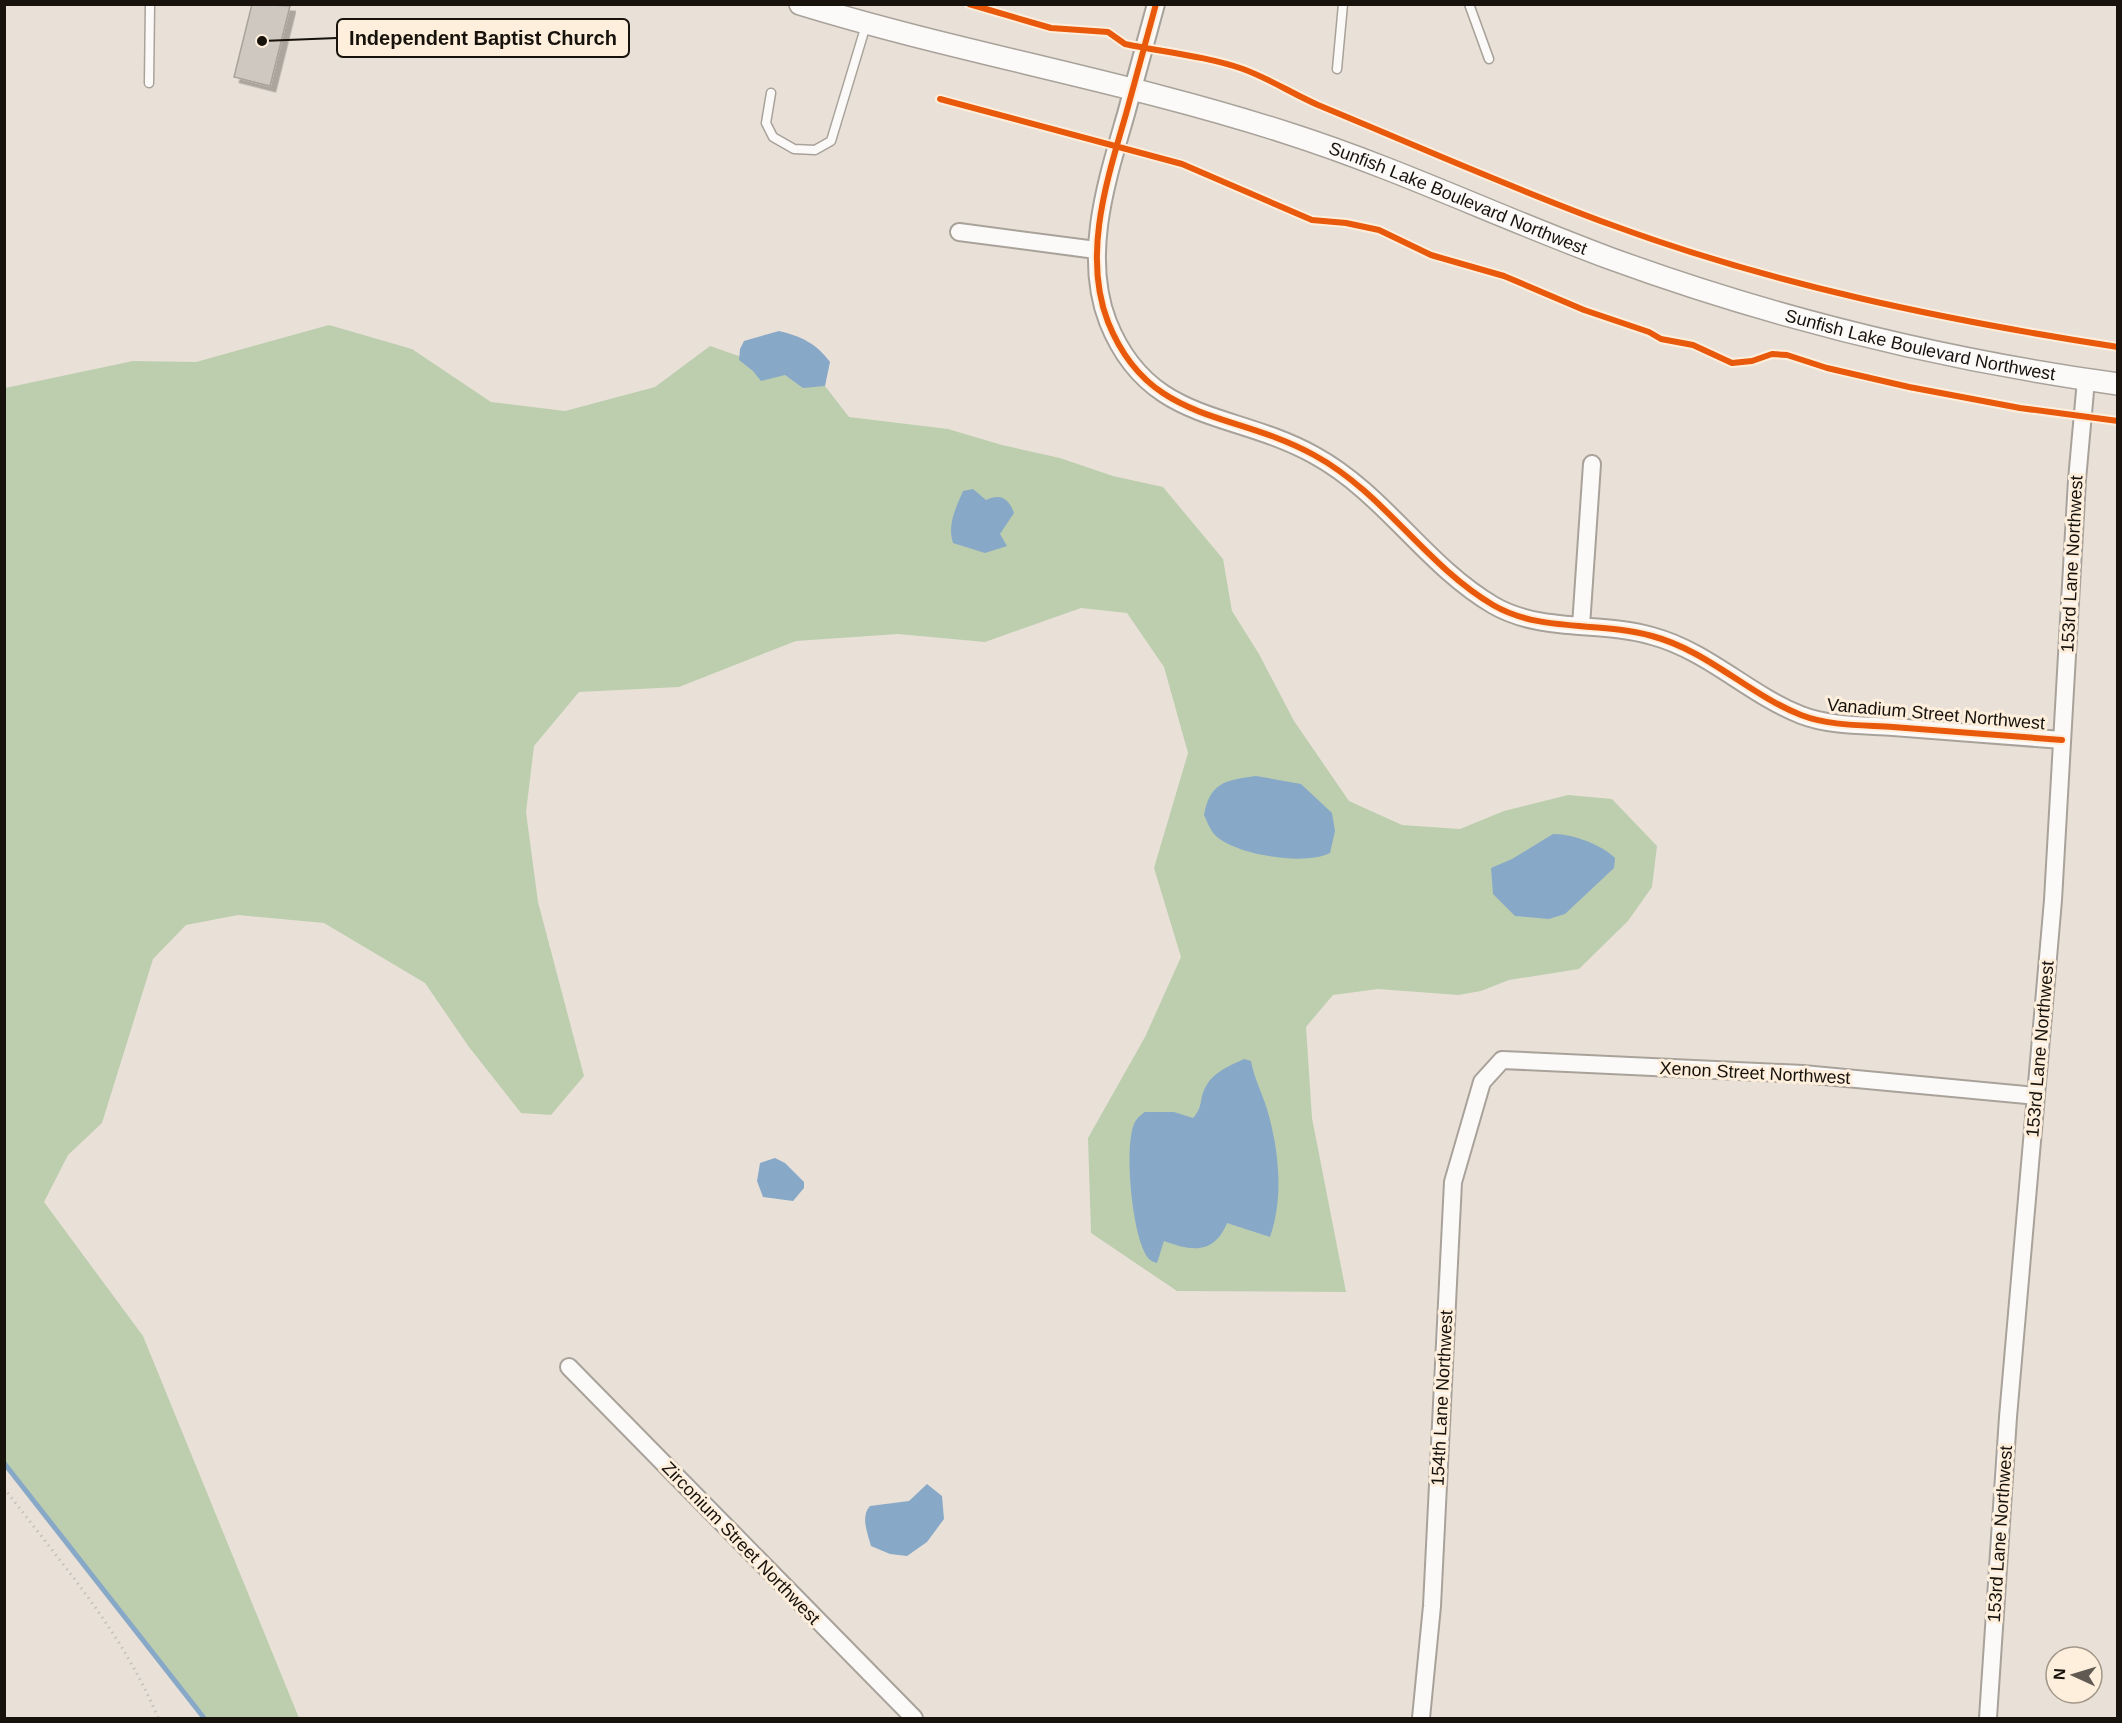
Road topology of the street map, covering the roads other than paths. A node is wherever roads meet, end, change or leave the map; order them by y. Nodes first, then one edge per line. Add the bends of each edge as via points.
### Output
1 (150, 4) edge
2 (800, 4) edge
3 (1156, 4) edge
4 (1343, 4) edge
5 (1469, 4) edge
6 (866, 25) junction
7 (1489, 59) dead end
8 (1337, 69) dead end
9 (149, 83) dead end
10 (1132, 89) junction
11 (771, 93) dead end
12 (959, 232) dead end
13 (1096, 250) junction
14 (2086, 380) junction
15 (2118, 384) edge
16 (1592, 464) dead end
17 (1581, 626) junction
18 (2062, 740) junction
19 (1482, 1082) joint
20 (2036, 1096) junction
21 (569, 1367) dead end
22 (914, 1719) edge
23 (1421, 1719) edge
24 (1988, 1719) edge

1 - 9 lane
2 - 6 street, Sunfish Lake Boulevard Northwest
3 - 10 street, Vanadium Street Northwest
4 - 8 lane
5 - 7 lane
6 - 10 street, Sunfish Lake Boulevard Northwest
6 - 11 lane via 831,141 815,150 794,149 773,137 766,123
10 - 13 street, Vanadium Street Northwest via 1107,178
10 - 14 street, Sunfish Lake Boulevard Northwest via 1291,134 1685,284 1908,346
12 - 13 street
13 - 17 street, Vanadium Street Northwest via 1098,289 1109,324 1129,359 1156,390 1189,409 1313,454 1350,478 1459,584 1496,607 1528,619
14 - 15 street, Sunfish Lake Boulevard Northwest
14 - 18 street, 153rd Lane Northwest
16 - 17 street
17 - 18 street, Vanadium Street Northwest via 1669,640 1804,716 1844,723
18 - 20 street, 153rd Lane Northwest
19 - 20 street, Xenon Street Northwest via 1502,1060 1803,1074
19 - 23 street, 154th Lane Northwest via 1453,1182 1432,1606
20 - 24 street, 153rd Lane Northwest via 2009,1405
21 - 22 street, Zirconium Street Northwest

